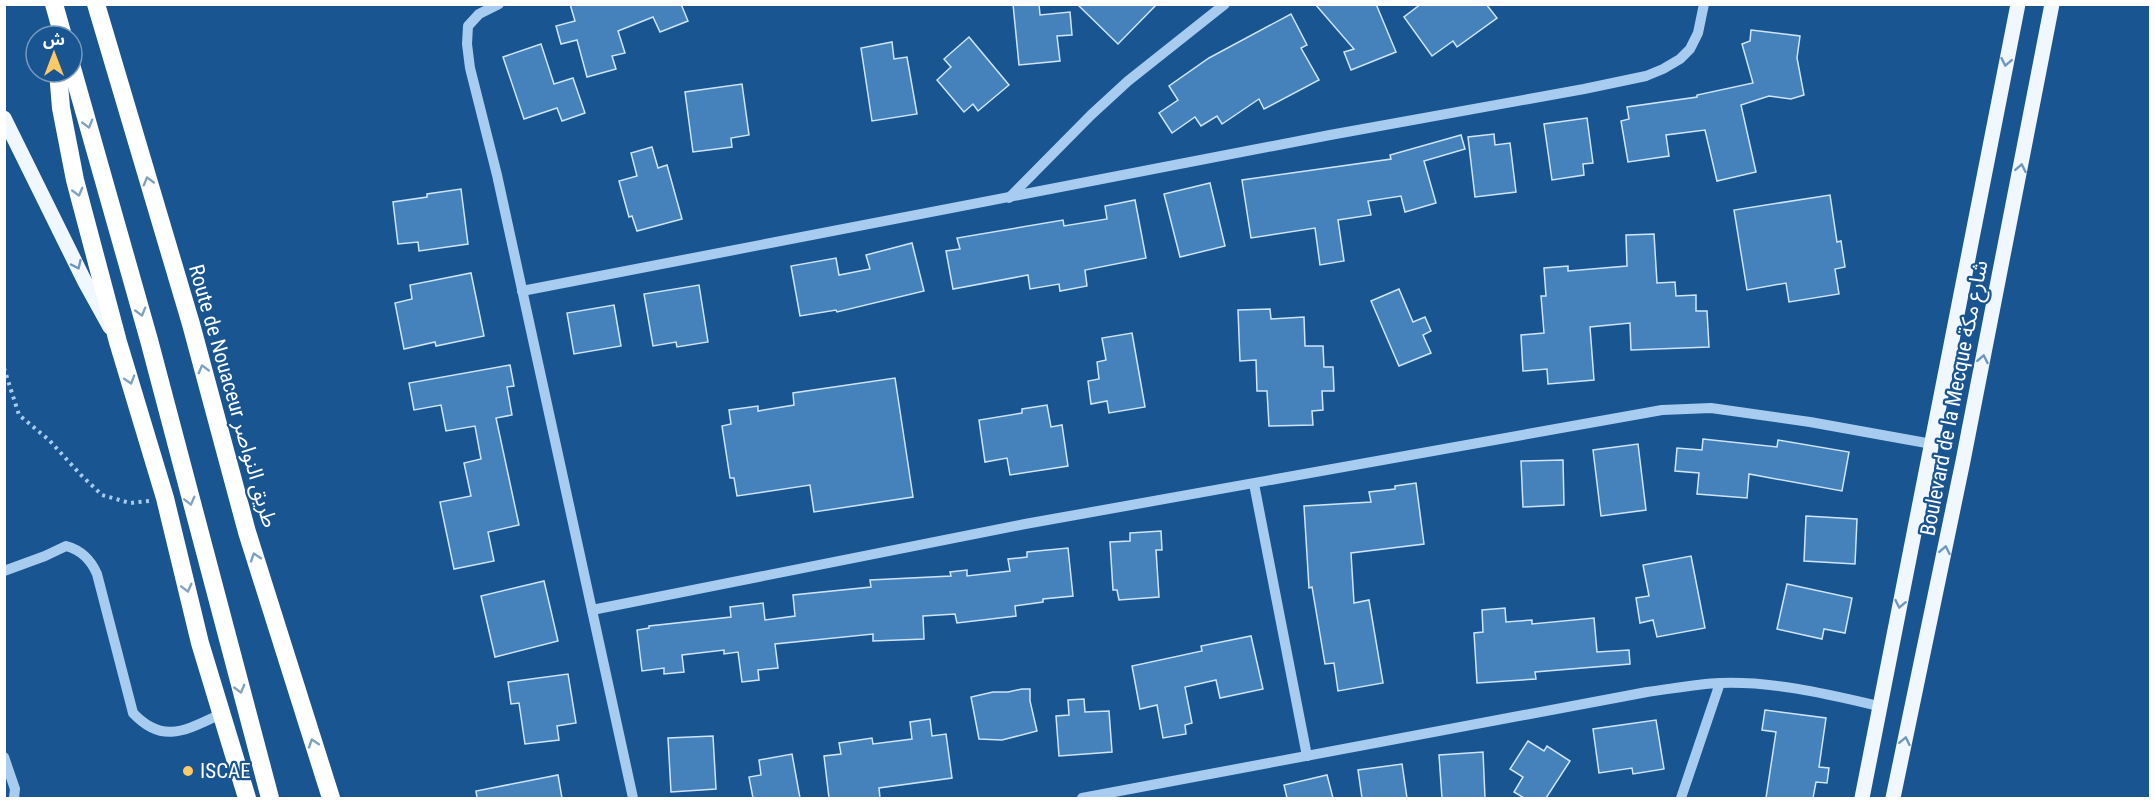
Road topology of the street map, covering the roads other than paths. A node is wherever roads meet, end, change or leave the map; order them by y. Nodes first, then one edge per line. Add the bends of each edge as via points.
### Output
1 (96, 4) edge
2 (499, 4) edge
3 (1224, 4) edge
4 (1704, 4) edge
5 (2018, 4) edge
6 (2052, 4) edge
7 (59, 84) edge
8 (77, 84) edge
9 (4, 118) edge
10 (1010, 198) junction
11 (522, 291) junction
12 (118, 342) junction
13 (1932, 444) junction
14 (1254, 484) junction
15 (4, 571) edge
16 (591, 610) junction
17 (1720, 683) junction
18 (1879, 706) junction
19 (221, 714) junction
20 (1307, 756) junction
21 (4, 757) edge
22 (1130, 794) edge
23 (14, 798) edge
24 (247, 798) edge
25 (270, 798) edge
26 (331, 798) edge
27 (633, 798) edge
28 (1082, 798) edge
29 (1681, 798) edge
30 (1862, 798) edge
31 (1893, 798) edge

26 -> 1 highway, Route de Nouaceur طريق النواصر via 247,532 191,324
2 - 11 street via 479,14 468,26 467,45
3 - 10 street via 1128,81
4 - 10 street via 1698,33 1690,48 1672,64 1646,76
5 -> 13 main road, Boulevard de la Mecque شارع مكة
31 -> 6 main road, Boulevard de la Mecque شارع مكة
7 -> 12 highway via 75,180
8 -> 25 highway
9 -> 12 main road
10 - 11 street
11 - 16 street
12 -> 19 highway via 165,498
13 - 14 street via 1799,420 1686,408
13 -> 18 main road, Boulevard de la Mecque شارع مكة
14 - 16 street
14 - 20 street
15 - 19 street via 66,546 76,549 92,562 97,574 133,713 154,731 169,732
16 - 27 street
17 - 18 street via 1773,685
17 - 20 street via 1647,692
17 - 29 street
18 - 30 main road, Boulevard de la Mecque شارع مكة
19 - 24 highway
20 - 22 street
21 - 23 street via 15,789
22 - 28 street

